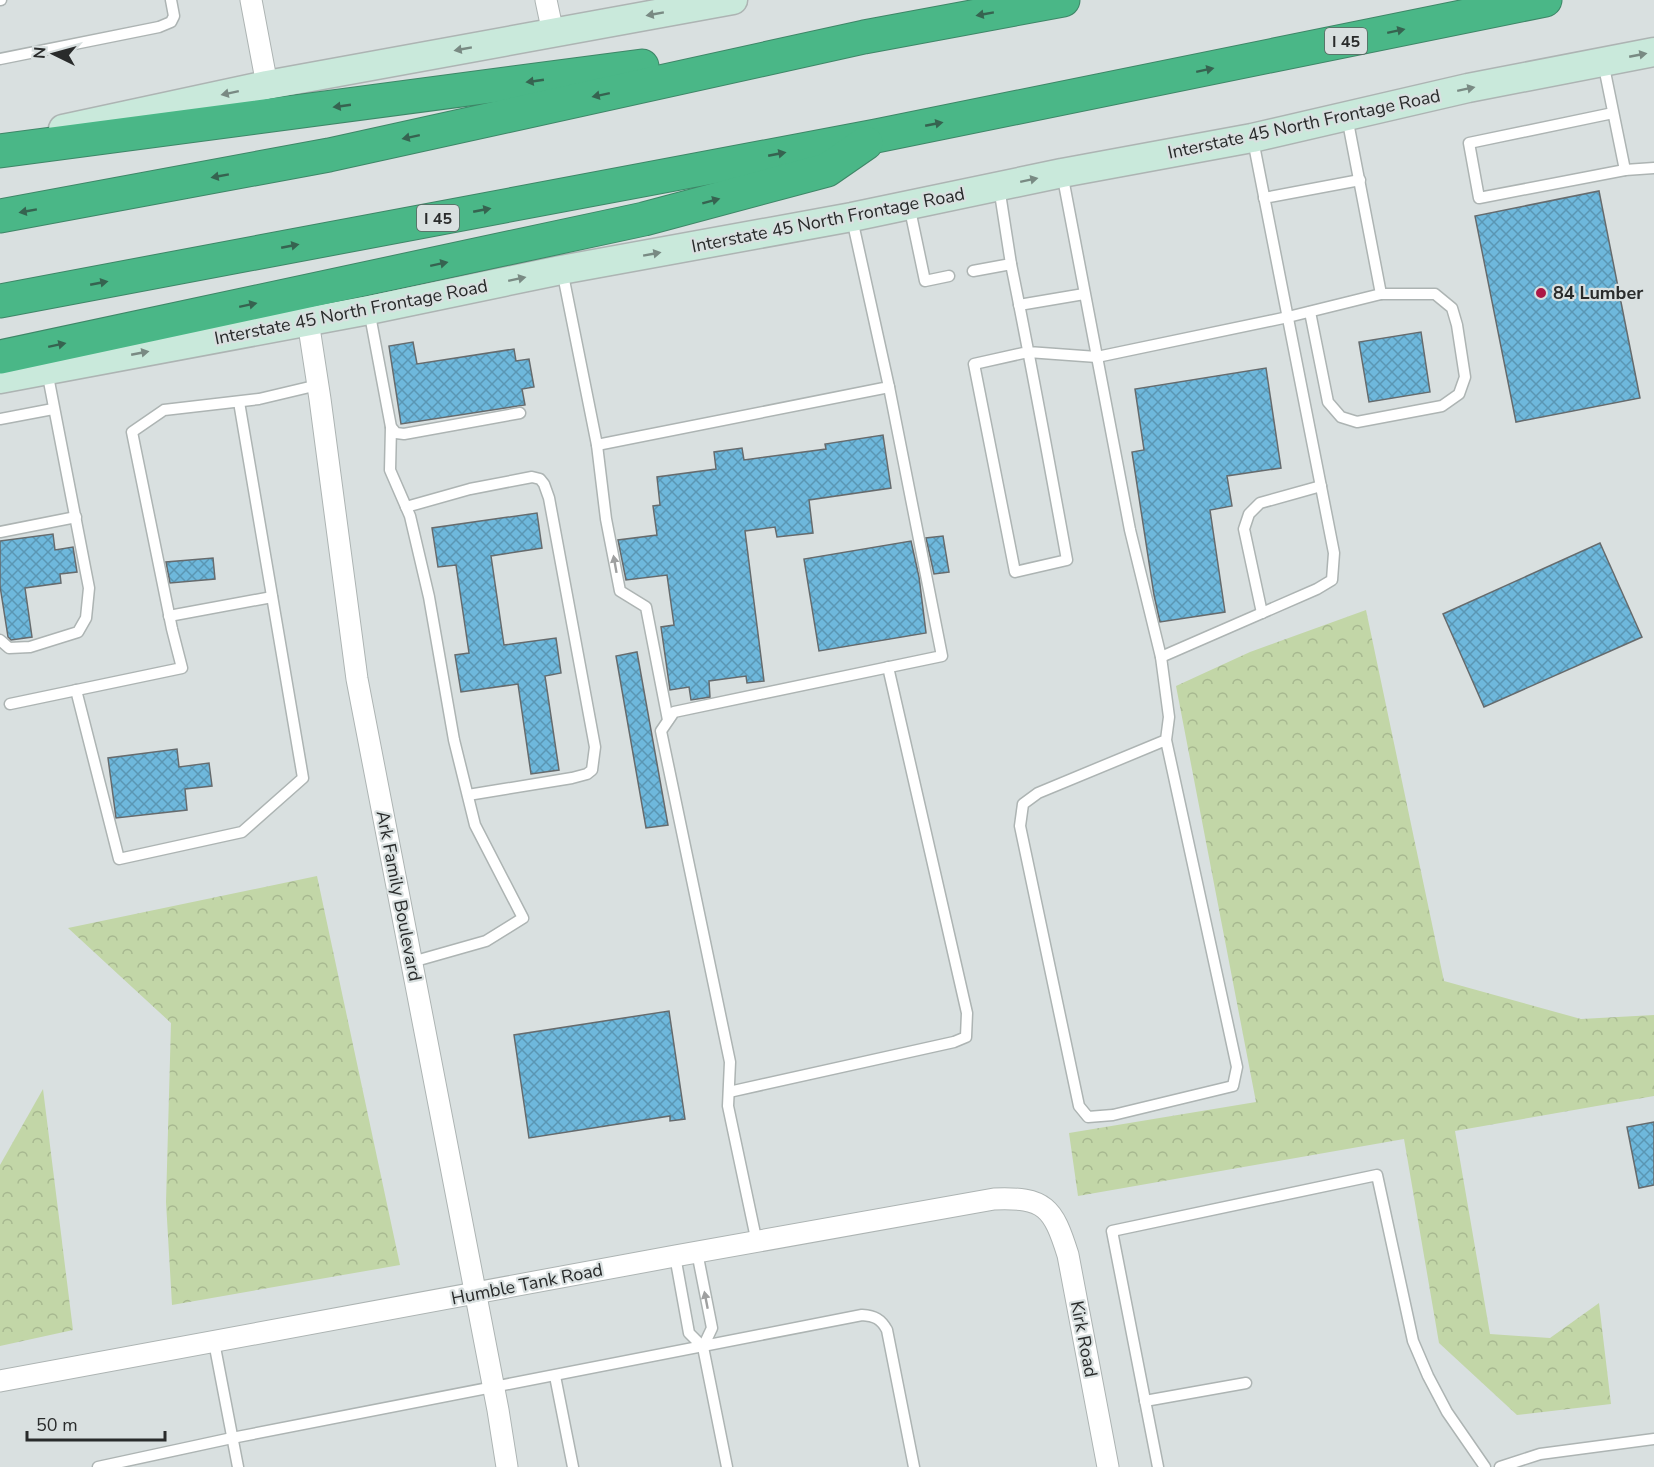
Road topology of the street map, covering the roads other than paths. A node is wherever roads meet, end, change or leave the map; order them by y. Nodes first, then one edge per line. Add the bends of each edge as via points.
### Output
1 (171, 0) edge
2 (251, 0) edge
3 (546, 0) edge
4 (733, 0) edge
5 (1063, 0) edge
6 (1545, 0) edge
7 (553, 33) junction
8 (864, 37) junction
9 (1654, 52) edge
10 (0, 59) edge
11 (1603, 62) junction
12 (267, 85) junction
13 (1613, 113) junction
14 (1347, 117) junction
15 (876, 136) junction
16 (1252, 138) junction
17 (0, 143) edge
18 (0, 151) edge
19 (1654, 168) edge
20 (1624, 170) junction
21 (1062, 173) junction
22 (1360, 180) junction
23 (999, 186) junction
24 (1264, 198) junction
25 (909, 205) junction
26 (0, 216) edge
27 (852, 218) junction
28 (1011, 264) junction
29 (561, 270) junction
30 (973, 271) dead end
31 (949, 276) dead end
32 (1084, 294) junction
33 (1381, 294) junction
34 (0, 301) edge
35 (1019, 305) junction
36 (369, 310) junction
37 (1310, 312) junction
38 (1288, 317) junction
39 (308, 321) junction
40 (1028, 352) junction
41 (0, 357) edge
42 (1097, 357) junction
43 (46, 370) junction
44 (0, 379) edge
45 (318, 385) junction
46 (889, 387) junction
47 (239, 402) junction
48 (53, 409) junction
49 (520, 413) dead end
50 (0, 419) edge
51 (391, 427) junction
52 (597, 445) junction
53 (1321, 486) junction
54 (406, 507) junction
55 (76, 518) junction
56 (0, 532) edge
57 (272, 597) junction
58 (1262, 613) junction
59 (169, 616) junction
60 (0, 640) edge
61 (1161, 657) junction
62 (888, 667) junction
63 (76, 690) junction
64 (10, 704) dead end
65 (669, 720) junction
66 (1166, 740) junction
67 (468, 795) junction
68 (412, 962) junction
69 (729, 1092) junction
70 (1051, 1213) joint
71 (758, 1243) junction
72 (697, 1252) junction
73 (675, 1256) junction
74 (475, 1294) junction
75 (214, 1342) junction
76 (703, 1347) junction
77 (555, 1376) junction
78 (0, 1382) edge
79 (1246, 1383) dead end
80 (493, 1388) junction
81 (1145, 1401) junction
82 (232, 1438) junction
83 (1654, 1439) edge
84 (98, 1467) edge
85 (238, 1467) edge
86 (507, 1467) edge
87 (573, 1467) edge
88 (727, 1467) edge
89 (914, 1467) edge
90 (1108, 1467) edge
91 (1158, 1467) edge
92 (1485, 1467) edge
93 (1500, 1467) edge

1 - 10 lane via 174,16 171,22 159,27
2 - 12 street
3 - 7 street
4 -> 7 main road
5 -> 8 highway
15 -> 6 highway, I 45
7 -> 12 main road
8 -> 18 highway
8 -> 26 highway via 329,156
11 -> 9 main road, Interstate 45 North Frontage Road
11 - 13 lane
14 -> 11 main road, Interstate 45 North Frontage Road
12 -> 17 main road
13 - 20 lane
13 - 20 lane via 1469,143 1479,198
14 - 16 main road, Interstate 45 North Frontage Road
14 - 22 lane
34 -> 15 highway, I 45
41 -> 15 highway via 644,219 827,170
16 - 21 main road, Interstate 45 North Frontage Road
16 - 24 lane
19 - 20 lane
23 -> 21 main road, Interstate 45 North Frontage Road
21 - 32 lane
22 - 24 lane
22 - 33 lane
23 - 25 main road, Interstate 45 North Frontage Road
23 - 28 lane
24 - 38 lane
25 - 27 main road, Interstate 45 North Frontage Road
25 - 31 lane via 925,281
29 -> 27 main road, Interstate 45 North Frontage Road
27 - 46 lane
28 - 30 lane
28 - 35 lane
36 -> 29 main road, Interstate 45 North Frontage Road
29 - 52 lane
32 - 35 lane
32 - 42 lane
33 - 37 lane
33 - 37 lane via 1435,294 1452,308 1465,377 1459,394 1442,406 1357,422 1341,417 1328,402
35 - 40 lane
36 - 39 main road, Interstate 45 North Frontage Road
36 - 51 lane
37 - 38 lane
38 - 42 lane
38 - 53 lane
43 -> 39 main road, Interstate 45 North Frontage Road
39 - 45 street, Ark Family Boulevard
40 - 40 lane via 1067,560 1015,572 974,364
40 - 42 lane
42 - 61 lane via 1130,530
43 - 44 main road, Interstate 45 North Frontage Road
43 - 48 lane
45 - 47 lane
45 - 68 street, Ark Family Boulevard via 357,679
46 - 52 lane
46 - 62 lane via 942,656
47 - 57 lane
47 - 59 lane via 164,410 132,432
48 - 50 lane
48 - 55 lane
49 - 51 lane via 404,434
51 - 54 lane via 390,470
65 -> 52 lane via 646,608 620,591
53 - 58 lane via 1334,553 1332,580
53 - 58 lane via 1260,503 1250,514 1244,529
54 - 67 lane via 429,597 454,740
54 - 67 lane via 532,477 544,483 549,498 595,747 592,770 572,778
55 - 56 lane
55 - 60 lane via 89,588 86,618 78,632 30,647 9,648
57 - 59 lane
57 - 63 lane via 303,778 242,832 119,859
58 - 61 lane
59 - 63 lane via 182,668
61 - 66 lane via 1169,717
62 - 65 lane via 674,712
62 - 69 lane via 967,1013 966,1037
63 - 64 lane
65 - 69 lane via 661,731 730,1062
66 - 66 lane via 1023,804 1020,826 1079,1106 1088,1117 1233,1086 1237,1067
67 - 68 lane via 475,825 524,918 486,941
68 - 74 street, Ark Family Boulevard
69 - 71 lane via 728,1106
70 - 71 street, Humble Tank Road via 1037,1202 994,1199
70 - 90 street, Kirk Road via 1068,1255
71 - 72 street, Humble Tank Road
72 - 73 street, Humble Tank Road
76 -> 72 lane via 712,1328
73 - 74 street, Humble Tank Road
73 - 76 lane via 689,1333
74 - 75 street, Humble Tank Road
74 - 80 street, Ark Family Boulevard
75 - 78 street, Humble Tank Road
75 - 82 lane
76 - 77 lane
76 - 88 lane
76 - 89 lane via 862,1315 882,1321
77 - 80 lane
77 - 87 lane
79 - 81 lane
80 - 82 lane
80 - 86 street, Ark Family Boulevard
81 - 91 lane
81 - 92 lane via 1112,1231 1377,1175 1413,1341 1447,1412
82 - 84 lane
82 - 85 lane
83 - 93 lane via 1540,1454

